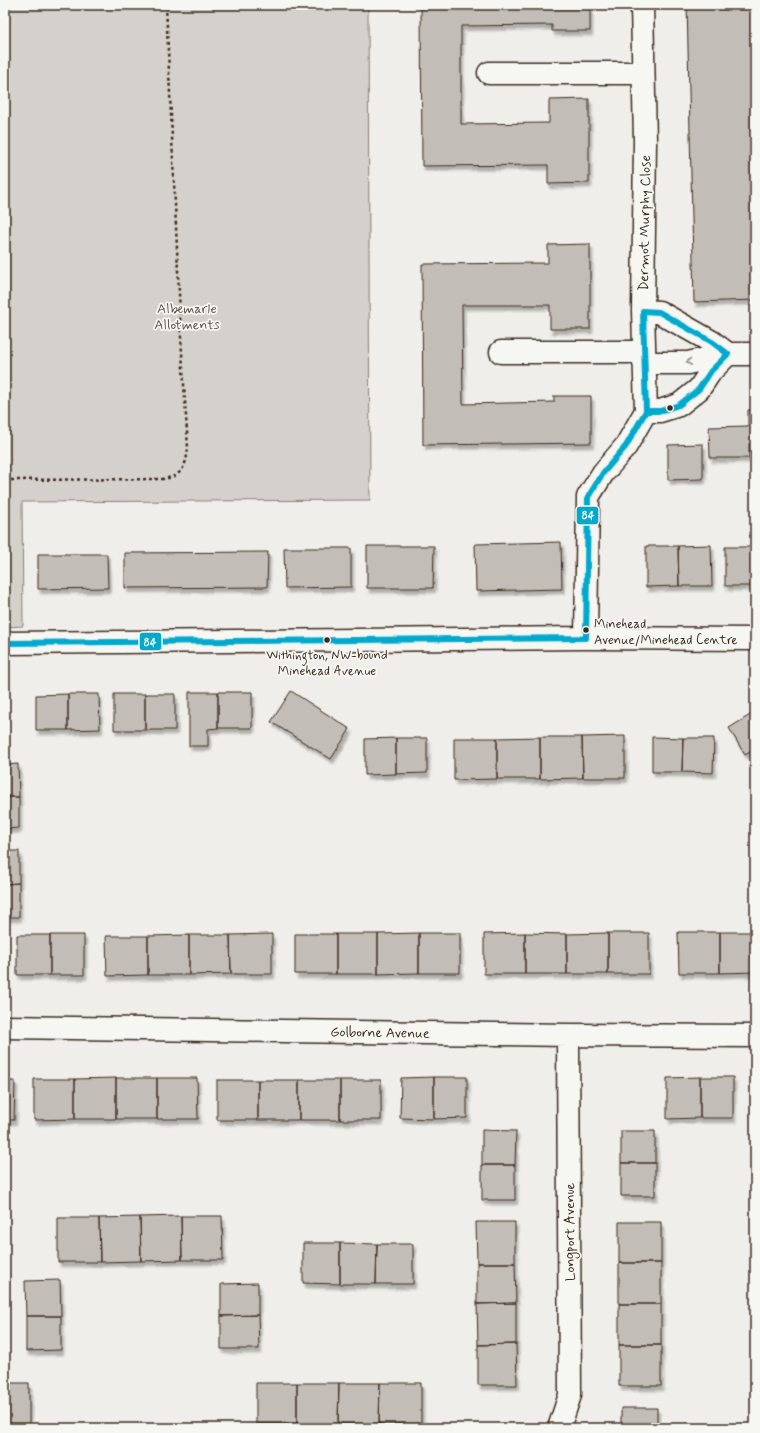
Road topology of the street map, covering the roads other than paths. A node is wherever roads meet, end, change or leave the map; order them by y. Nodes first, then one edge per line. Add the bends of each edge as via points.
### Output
1 (642, 5) edge
2 (489, 73) dead end
3 (643, 73) junction
4 (643, 311) junction
5 (501, 352) dead end
6 (728, 354) junction
7 (755, 354) edge
8 (644, 357) junction
9 (646, 411) junction
10 (586, 638) junction
11 (755, 639) edge
12 (5, 643) edge
13 (5, 1027) edge
14 (568, 1035) junction
15 (755, 1036) edge
16 (559, 1428) edge

1 - 3 street, Dermot Murphy Close
2 - 3 street
3 - 4 street, Dermot Murphy Close
4 - 6 street via 659,312
4 - 8 street, Dermot Murphy Close
5 - 8 street
6 - 7 street
6 -> 8 street via 688,363
6 - 9 street via 711,370 700,389 679,405 660,411
8 - 9 street, Dermot Murphy Close
9 - 10 street via 626,446 603,473 588,497
10 - 11 street
10 - 12 street
13 - 14 street, Golborne Avenue
14 - 15 street, Golborne Avenue
14 - 16 street, Longport Avenue via 570,1395

